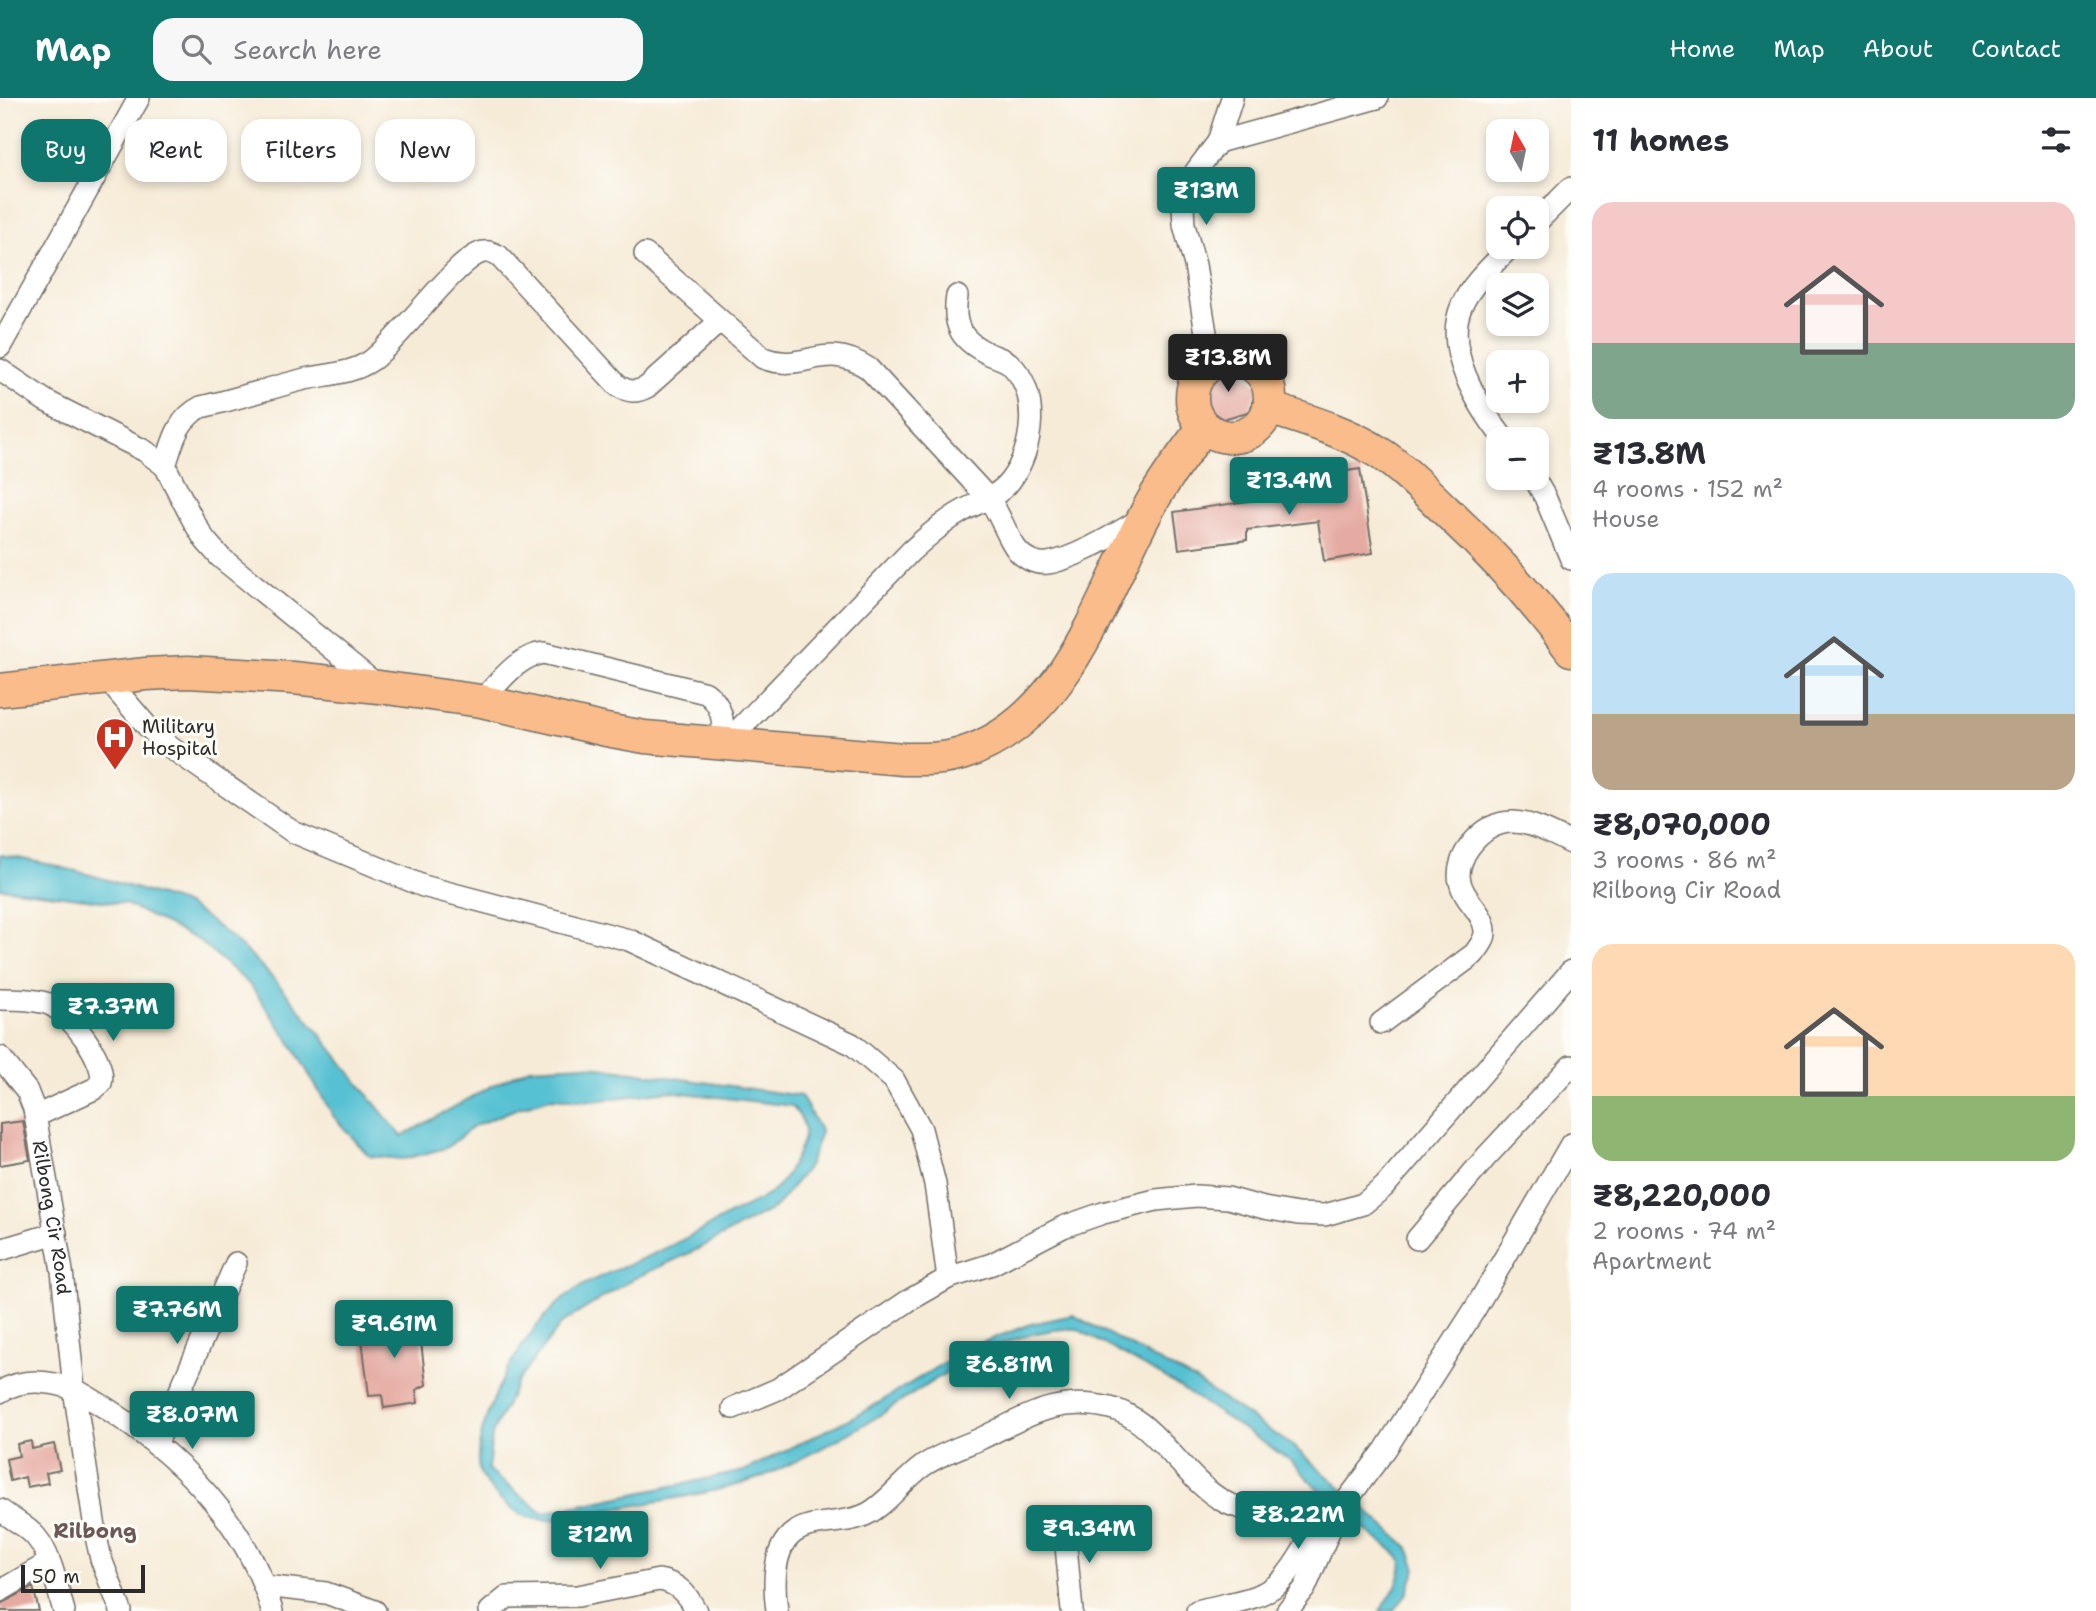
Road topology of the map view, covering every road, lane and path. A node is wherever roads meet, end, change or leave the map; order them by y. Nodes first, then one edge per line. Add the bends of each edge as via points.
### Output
1 (139, 98) edge
2 (1232, 98) edge
3 (1377, 98) edge
4 (1218, 142) junction
5 (1571, 188) edge
6 (1549, 210) edge
7 (645, 254) dead end
8 (1499, 259) edge
9 (957, 296) dead end
10 (720, 321) junction
11 (0, 348) edge
12 (1212, 364) junction
13 (0, 370) edge
14 (1269, 408) junction
15 (1204, 427) junction
16 (1495, 427) edge
17 (165, 466) junction
18 (1540, 490) edge
19 (989, 499) junction
20 (1144, 518) junction
21 (1571, 559) edge
22 (1571, 650) edge
23 (105, 677) junction
24 (379, 687) junction
25 (0, 690) edge
26 (481, 701) junction
27 (724, 744) junction
28 (1571, 843) edge
29 (1571, 971) edge
30 (0, 999) edge
31 (1381, 1023) dead end
32 (0, 1057) edge
33 (1571, 1066) edge
34 (36, 1116) junction
35 (1571, 1144) edge
36 (56, 1233) junction
37 (1417, 1239) dead end
38 (0, 1250) edge
39 (236, 1263) dead end
40 (948, 1278) junction
41 (74, 1389) junction
42 (0, 1392) edge
43 (733, 1408) dead end
44 (156, 1445) junction
45 (0, 1510) edge
46 (1338, 1513) junction
47 (1064, 1524) dead end
48 (48, 1563) junction
49 (264, 1586) junction
50 (56, 1587) junction
51 (0, 1591) edge
52 (1291, 1609) edge
53 (53, 1611) edge
54 (64, 1611) edge
55 (121, 1611) edge
56 (272, 1611) edge
57 (374, 1611) edge
58 (490, 1611) edge
59 (696, 1611) edge
60 (777, 1611) edge
61 (1072, 1611) edge
62 (1197, 1611) edge

1 - 11 street
2 - 4 street
3 - 4 street
4 - 12 street via 1196,171 1183,205
5 - 6 street
7 - 10 street
8 - 16 street via 1461,306 1456,329 1465,377
9 - 19 street via 954,312 959,331 969,344 1007,362 1018,374 1029,400 1031,436 1023,460 1009,483
10 - 17 street via 647,387 627,391 499,256 483,252 463,264 392,341 357,368 191,412 178,428
10 - 19 street via 763,358 776,363 829,355 854,358
12 - 14 highway via 1234,359 1255,367 1268,385
12 - 15 highway via 1195,382 1192,394 1192,406
13 - 17 street via 46,401 145,451
14 - 15 highway via 1265,419 1248,434 1225,437
14 - 22 highway via 1348,436 1389,461 1512,576
15 - 20 highway
17 - 24 street via 194,522 220,557
18 - 21 street
19 - 20 street via 1016,549 1029,561 1046,564
19 - 27 street via 962,511 911,551
20 - 27 highway via 1074,657 1033,709 982,746 959,755 924,759
23 - 24 highway via 188,672
23 - 25 highway
23 - 40 street via 170,747 293,832 424,886 629,940 852,1044 894,1080 921,1129 935,1184
24 - 26 highway
26 - 27 highway via 645,737
26 - 27 street via 523,659 544,653 706,693 720,708
28 - 31 street via 1544,830 1507,821 1477,836 1466,851 1459,880 1483,920 1482,943 1474,954
29 - 40 street via 1384,1187 1363,1204 1325,1215 1298,1214 1228,1198 1156,1200 1063,1227 992,1264
30 - 34 street via 57,1009 95,1053 102,1068 101,1083 94,1089
32 - 34 street, Rilbong Cir Road via 27,1091
33 - 37 street
34 - 36 street, Rilbong Cir Road
35 - 46 street via 1475,1309 1385,1450
36 - 38 street
36 - 41 street, Rilbong Cir Road
39 - 44 street
40 - 43 street via 778,1389
41 - 42 street via 36,1381
41 - 44 street
41 - 55 street, Rilbong Cir Road via 97,1541
44 - 49 street via 227,1518
45 - 48 street via 37,1538
46 - 52 street
46 - 60 street via 1291,1515 1228,1504 1198,1482 1126,1413 1082,1404 1050,1407 933,1460 863,1516 802,1529 790,1536 775,1572
46 - 62 street via 1317,1528 1278,1585
47 - 61 street
48 - 50 street
48 - 51 street
49 - 56 street
49 - 57 street via 326,1593
50 - 53 street
50 - 54 street
58 - 59 street via 507,1597 578,1596 659,1580 681,1589

